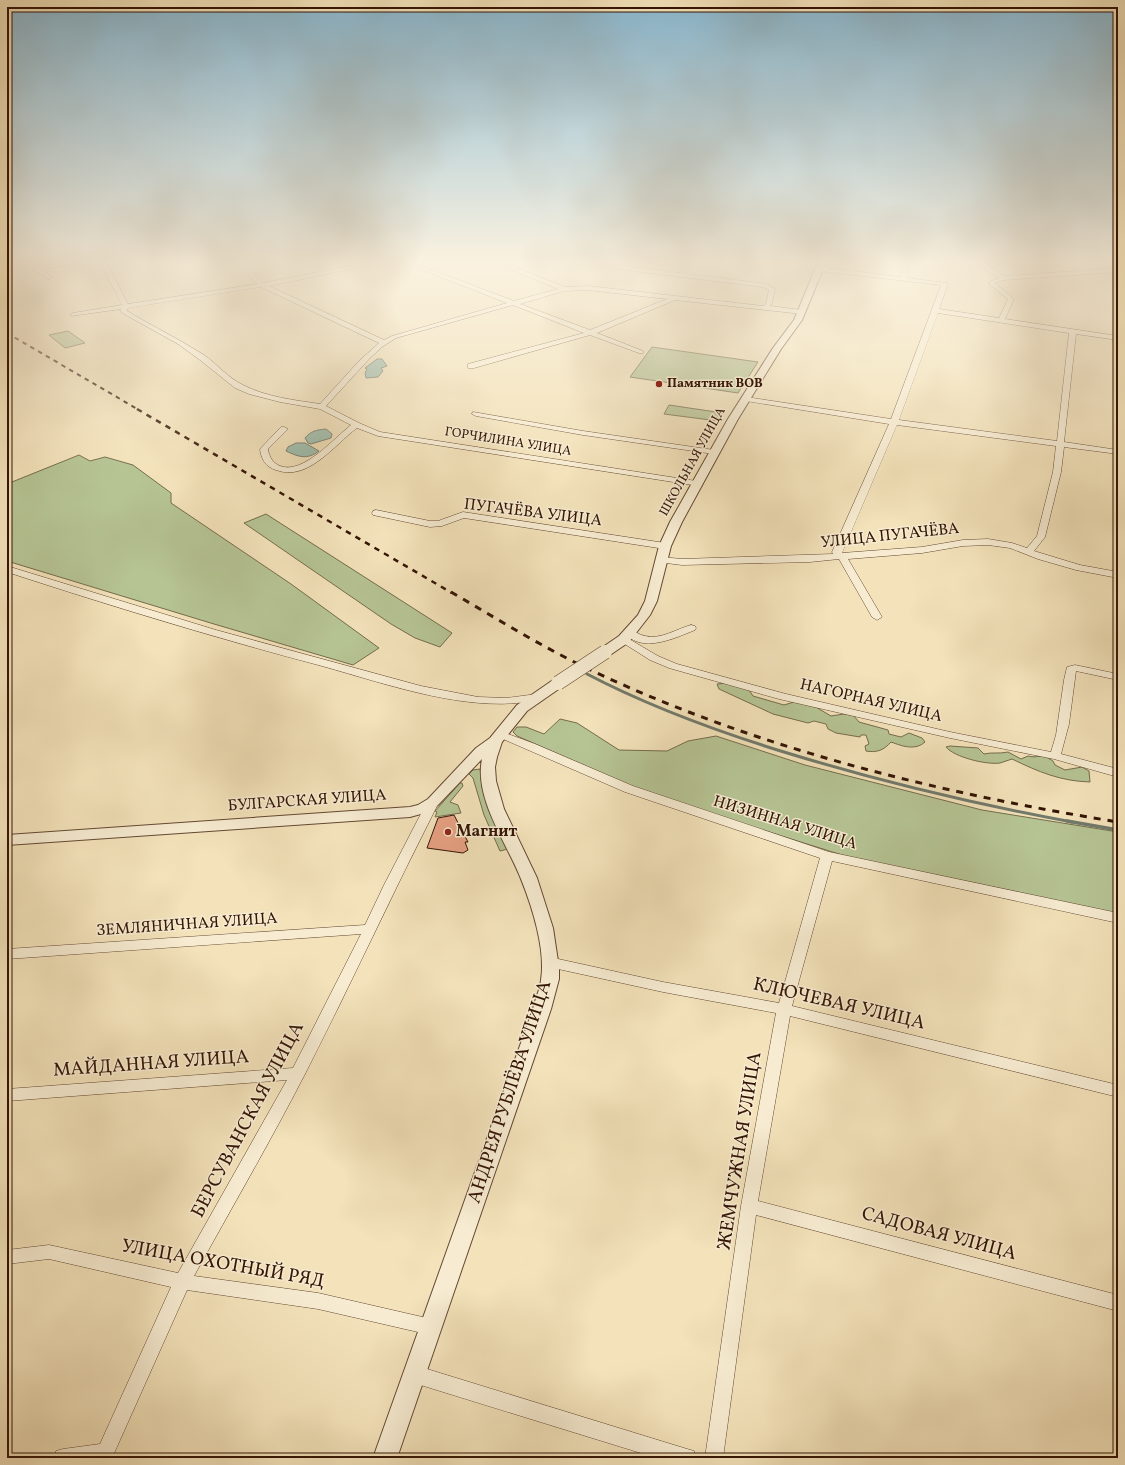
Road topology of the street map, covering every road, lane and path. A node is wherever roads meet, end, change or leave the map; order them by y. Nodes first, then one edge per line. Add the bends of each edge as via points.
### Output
1 (157, 330) edge
2 (358, 330) edge
3 (414, 330) edge
4 (583, 330) edge
5 (596, 330) edge
6 (790, 330) edge
7 (928, 330) edge
8 (1062, 330) edge
9 (1073, 332) junction
10 (590, 333) junction
11 (1118, 338) edge
12 (382, 342) junction
13 (640, 352) dead end
14 (471, 366) dead end
15 (746, 399) junction
16 (322, 406) junction
17 (476, 414) dead end
18 (893, 422) junction
19 (356, 425) junction
20 (284, 429) dead end
21 (1060, 444) junction
22 (714, 452) junction
23 (1118, 452) edge
24 (696, 484) junction
25 (376, 513) dead end
26 (665, 546) junction
27 (1025, 551) junction
28 (840, 556) junction
29 (661, 560) junction
30 (7, 569) edge
31 (1118, 575) edge
32 (877, 617) dead end
33 (690, 628) dead end
34 (627, 636) junction
35 (1118, 677) edge
36 (558, 682) joint
37 (536, 697) junction
38 (498, 737) junction
39 (1055, 756) junction
40 (1118, 773) edge
41 (433, 802) junction
42 (7, 840) edge
43 (827, 856) junction
44 (1118, 918) edge
45 (370, 929) junction
46 (7, 954) edge
47 (549, 962) junction
48 (784, 1009) junction
49 (298, 1073) junction
50 (1118, 1091) edge
51 (7, 1095) edge
52 (749, 1206) junction
53 (7, 1257) edge
54 (182, 1282) junction
55 (1118, 1303) edge
56 (431, 1327) junction
57 (414, 1374) junction
58 (104, 1456) edge
59 (63, 1458) edge
60 (385, 1458) edge
61 (687, 1458) edge
62 (714, 1458) edge

1 - 16 street via 203,358 238,386 283,400
2 - 12 street
3 - 12 street
4 - 10 street
5 - 10 street
6 - 15 street, ШКОЛЬНАЯ УЛИЦА
7 - 18 street
8 - 9 street
9 - 11 street
9 - 21 street
10 - 13 street
10 - 14 street
12 - 16 street
15 - 18 street
15 - 22 street, ШКОЛЬНАЯ УЛИЦА
16 - 19 street, ГОРЧИЛИНА УЛИЦА
17 - 22 street
18 - 21 street
18 - 28 street via 837,552
19 - 20 street via 311,462 290,472 271,464 265,456 264,449
19 - 24 street, ГОРЧИЛИНА УЛИЦА via 378,434 395,437
21 - 23 street
21 - 27 street via 1057,472 1041,537 1030,550
22 - 24 street, ШКОЛЬНАЯ УЛИЦА
24 - 26 street, ШКОЛЬНАЯ УЛИЦА
25 - 26 street, ПУГАЧЁВА УЛИЦА via 430,524 439,524 463,515
26 - 29 street, ШКОЛЬНАЯ УЛИЦА
27 - 28 street, УЛИЦА ПУГАЧЁВА via 998,543 979,542 922,550
27 - 31 street, УЛИЦА ПУГАЧЁВА via 1079,568
28 - 29 street, УЛИЦА ПУГАЧЁВА via 776,560
28 - 32 street
29 - 34 street, ШКОЛЬНАЯ УЛИЦА via 651,601
30 - 37 street via 98,599 223,635 448,696 519,701
33 - 34 street via 652,641
34 - 36 street, ШКОЛЬНАЯ УЛИЦА, bridge
34 - 39 street, НАГОРНАЯ УЛИЦА via 654,658 673,666 783,697 950,736
35 - 39 street via 1071,669 1064,726
36 - 37 street, БУЛГАРСКАЯ УЛИЦА
37 - 38 street, БУЛГАРСКАЯ УЛИЦА via 522,708
38 - 41 street, БУЛГАРСКАЯ УЛИЦА via 481,751
38 - 43 street, НИЗИННАЯ УЛИЦА via 531,746 629,789
38 - 47 street, АНДРЕЯ РУБЛЁВА УЛИЦА via 490,755 488,768 492,797 529,879 542,916
39 - 40 street, НАГОРНАЯ УЛИЦА
41 - 42 street, БУЛГАРСКАЯ УЛИЦА via 410,812
41 - 45 street, БЕРСУВАНСКАЯ УЛИЦА
43 - 44 street, НИЗИННАЯ УЛИЦА
43 - 48 street, ЖЕМЧУЖНАЯ УЛИЦА
45 - 46 street, ЗЕМЛЯНИЧНАЯ УЛИЦА
45 - 49 street, БЕРСУВАНСКАЯ УЛИЦА
47 - 48 street, КЛЮЧЕВАЯ УЛИЦА via 663,987
47 - 56 street, АНДРЕЯ РУБЛЁВА УЛИЦА via 550,978 542,1009
48 - 50 street, КЛЮЧЕВАЯ УЛИЦА
48 - 52 street, ЖЕМЧУЖНАЯ УЛИЦА
49 - 51 street, МАЙДАННАЯ УЛИЦА
49 - 54 street, БЕРСУВАНСКАЯ УЛИЦА
52 - 55 street, САДОВАЯ УЛИЦА
52 - 62 street, ЖЕМЧУЖНАЯ УЛИЦА
53 - 54 street, УЛИЦА ОХОТНЫЙ РЯД via 49,1252
54 - 56 street, УЛИЦА ОХОТНЫЙ РЯД via 318,1301
54 - 58 street, БЕРСУВАНСКАЯ УЛИЦА
56 - 57 street, АНДРЕЯ РУБЛЁВА УЛИЦА
57 - 60 street, АНДРЕЯ РУБЛЁВА УЛИЦА
57 - 61 street
58 - 59 street

